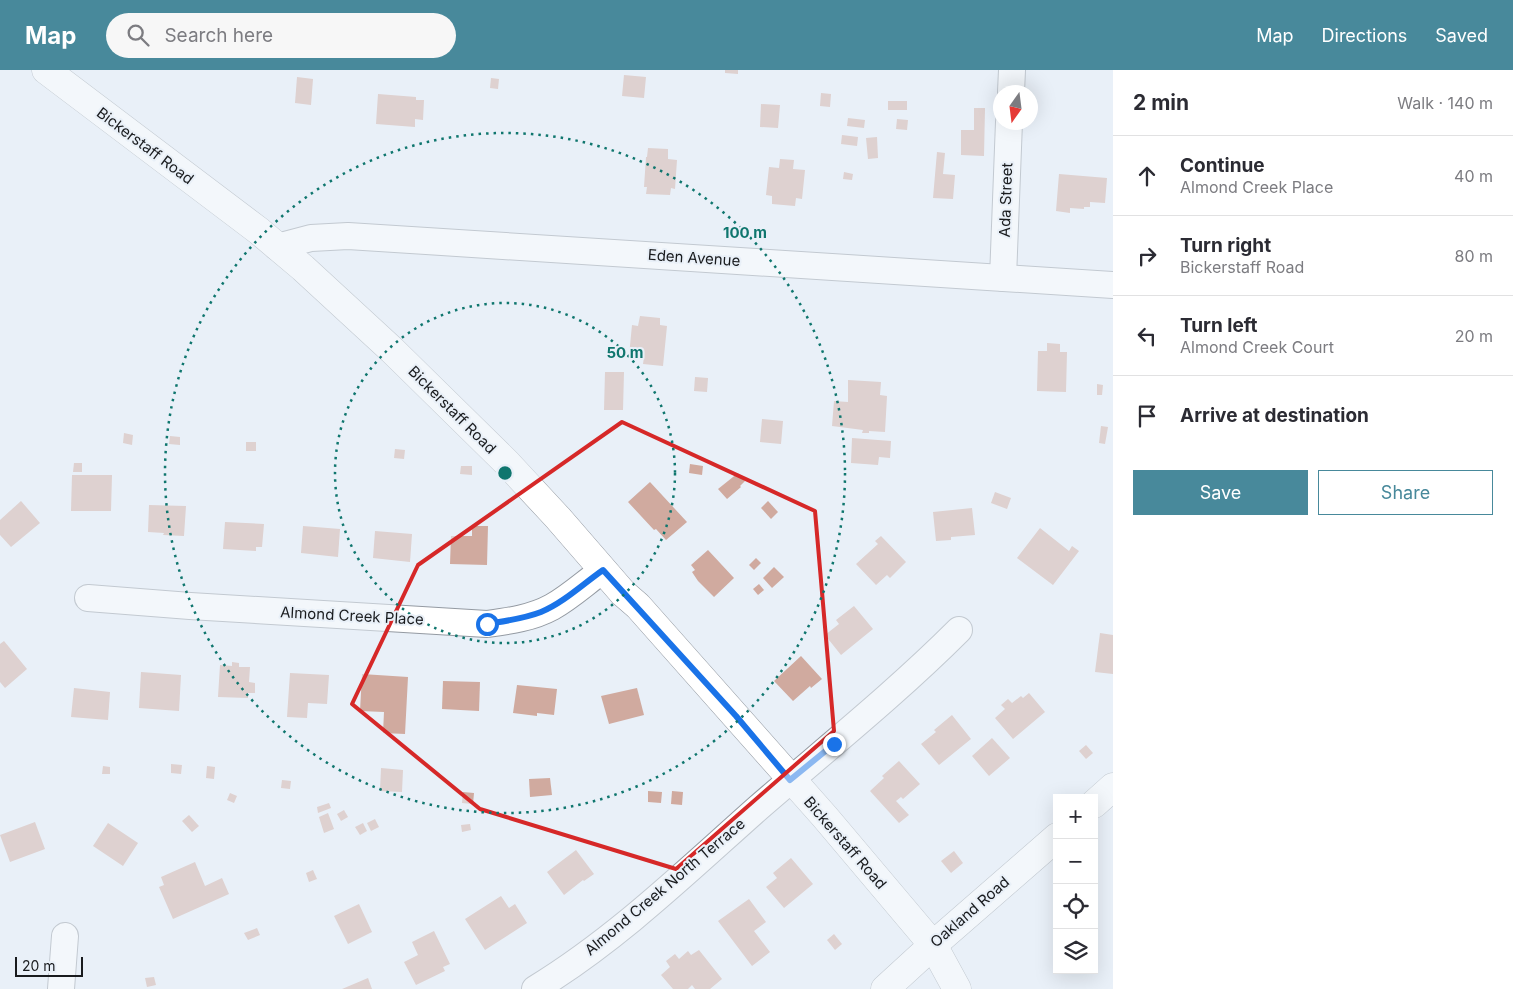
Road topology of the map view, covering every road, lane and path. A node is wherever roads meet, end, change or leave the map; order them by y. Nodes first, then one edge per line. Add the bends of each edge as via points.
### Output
1 (46, 70) edge
2 (1012, 70) edge
3 (1011, 85) edge
4 (1009, 130) edge
5 (277, 247) junction
6 (1003, 278) junction
7 (1113, 285) edge
8 (603, 570) junction
9 (88, 598) dead end
10 (959, 630) dead end
11 (790, 780) junction
12 (1113, 787) edge
13 (1098, 800) edge
14 (1055, 839) edge
15 (64, 936) dead end
16 (933, 945) junction
17 (61, 989) edge
18 (536, 989) edge
19 (885, 989) edge
20 (957, 989) edge

1 - 5 street, Bickerstaff Road
2 - 3 street
4 - 6 street, Ada Street
5 - 6 street, Eden Avenue via 310,238 348,236
5 - 8 street, Bickerstaff Road via 392,350 507,464
6 - 7 street, Eden Avenue
8 - 9 street, Almond Creek Place via 541,612 487,624
8 - 11 street, Bickerstaff Road
10 - 11 street, Almond Creek North Terrace
11 - 16 street, Bickerstaff Road
11 - 18 street, Almond Creek North Terrace via 646,908
12 - 13 street
14 - 16 street, Oakland Road
15 - 17 street
16 - 19 street, Oakland Road
16 - 20 street, Bickerstaff Road

